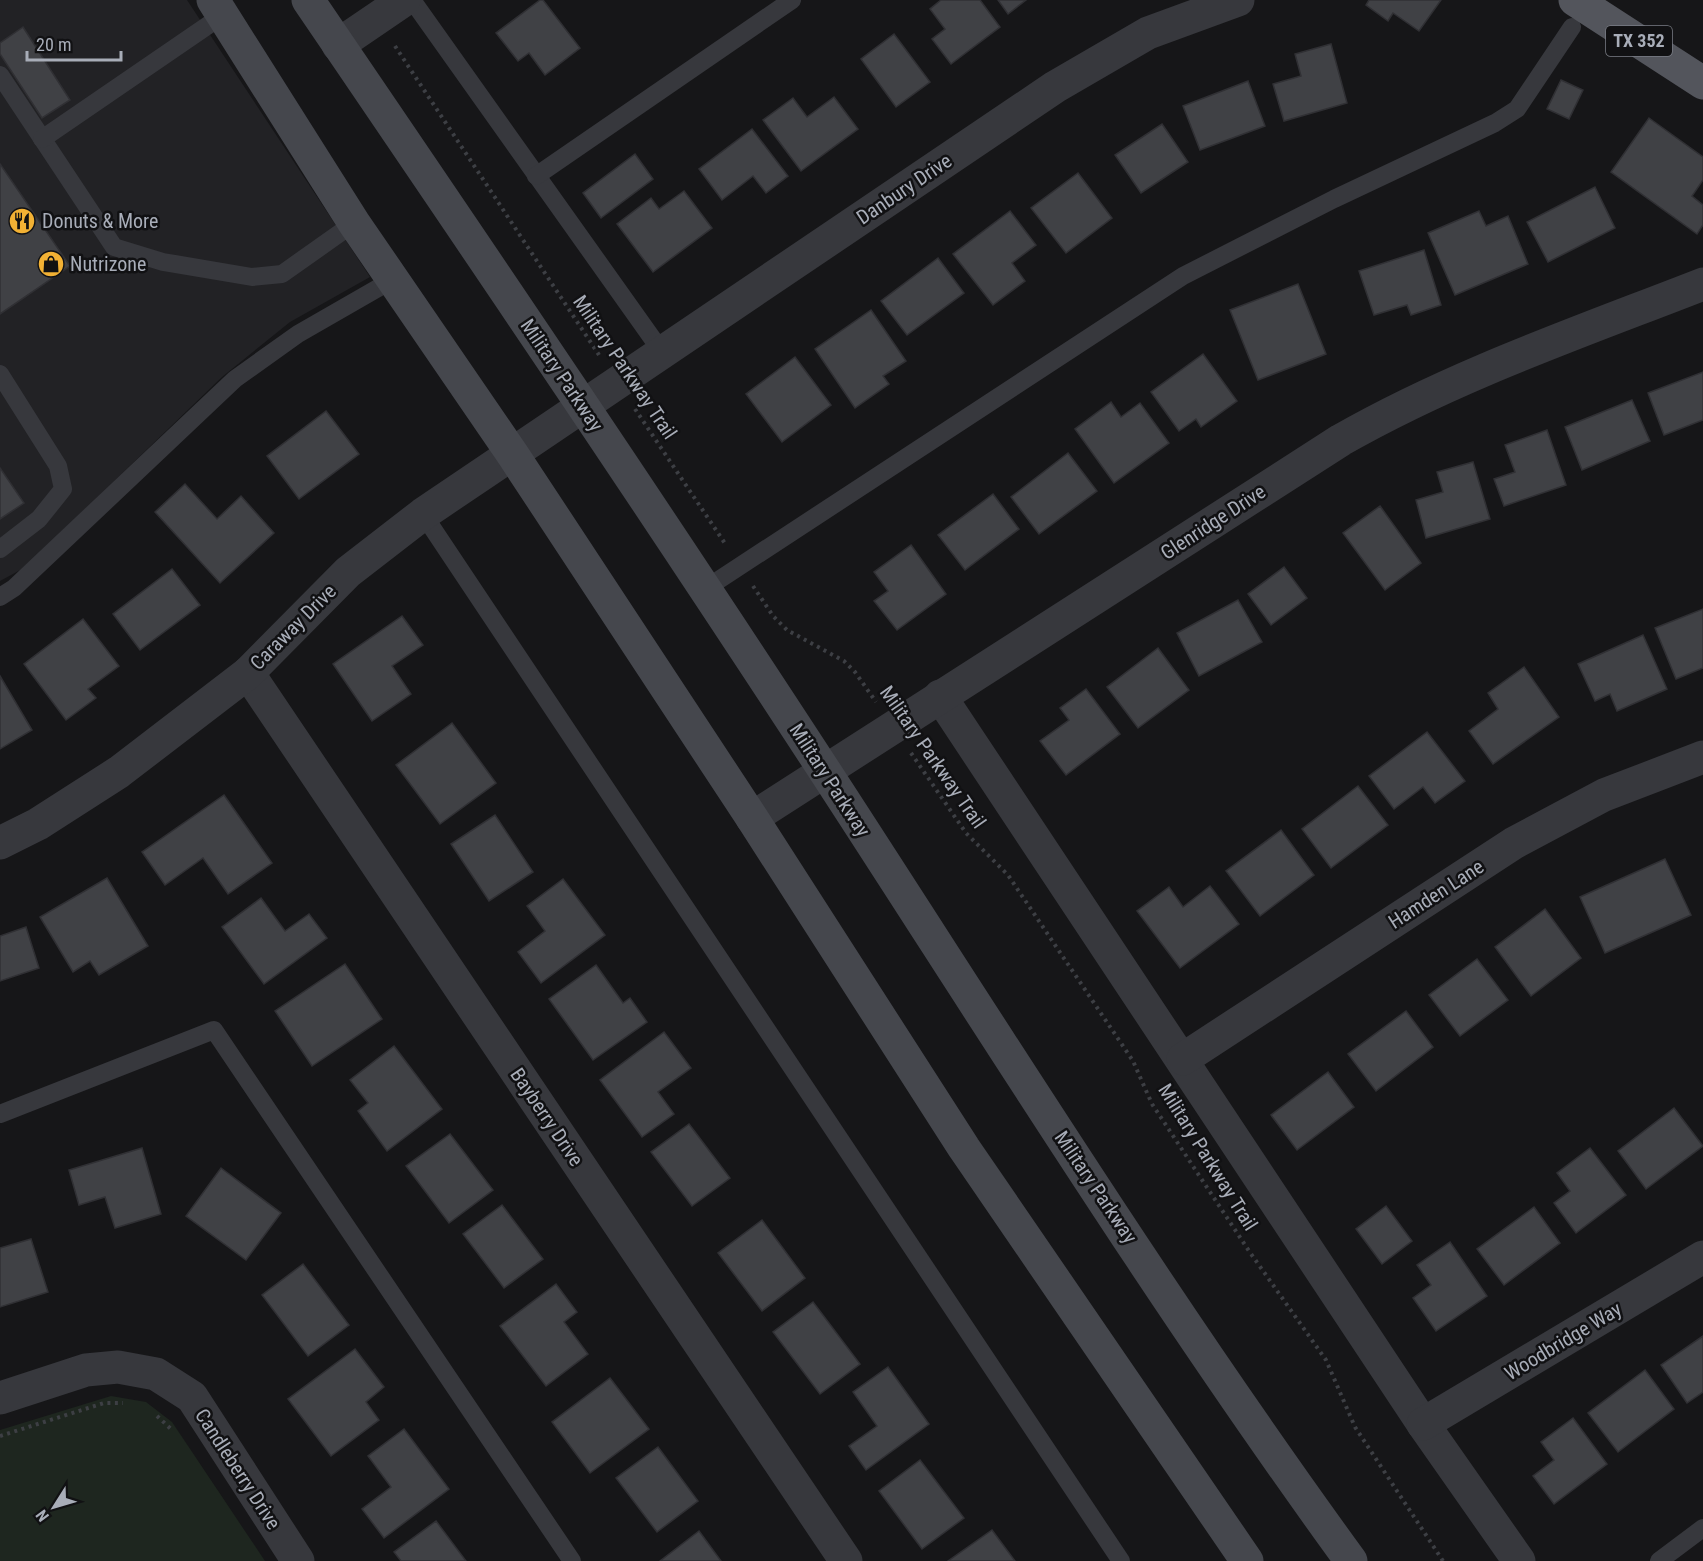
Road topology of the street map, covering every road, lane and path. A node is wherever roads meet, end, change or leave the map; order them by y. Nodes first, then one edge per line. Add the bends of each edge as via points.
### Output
1 (308, 0) edge
2 (404, 0) edge
3 (412, 0) edge
4 (792, 0) edge
5 (1238, 0) edge
6 (218, 7) edge
7 (1573, 14) edge
8 (376, 18) junction
9 (338, 45) junction
10 (0, 75) edge
11 (1703, 82) edge
12 (42, 139) junction
13 (536, 176) junction
14 (354, 223) junction
15 (392, 280) junction
16 (1703, 284) edge
17 (662, 352) junction
18 (0, 374) edge
19 (618, 383) junction
20 (584, 406) junction
21 (513, 455) junction
22 (423, 514) junction
23 (0, 549) edge
24 (740, 567) junction
25 (705, 589) junction
26 (0, 597) edge
27 (248, 672) junction
28 (940, 696) junction
29 (893, 726) junction
30 (1703, 757) edge
31 (825, 772) junction
32 (752, 818) junction
33 (0, 843) edge
34 (1183, 1059) junction
35 (0, 1114) edge
36 (1703, 1257) edge
37 (0, 1398) edge
38 (133, 1404) dead end
39 (153, 1412) dead end
40 (1423, 1424) junction
41 (173, 1430) dead end
42 (0, 1436) edge
43 (1703, 1527) edge
44 (298, 1561) edge
45 (572, 1561) edge
46 (846, 1561) edge
47 (1121, 1561) edge
48 (1247, 1561) edge
49 (1351, 1561) edge
50 (1443, 1561) edge
51 (1519, 1561) edge
52 (1659, 1561) edge

1 - 9 main road, Military Parkway
2 - 8 street
3 - 13 lane
4 - 13 lane
5 - 17 street, Danbury Drive via 1148,33 1056,87
6 - 12 lane
6 - 14 main road
7 - 11 main road, TX 352
7 - 24 lane via 1517,109 1510,114 1183,276
8 - 9 street
8 - 19 path, Military Parkway Trail
9 - 20 main road, Military Parkway
10 - 12 lane
12 - 14 lane via 114,247 163,262 252,277 282,274
13 - 17 lane
14 - 15 main road
15 - 21 main road
15 - 26 lane via 298,334 235,379 94,514
16 - 28 street, Glenridge Drive via 1443,386 1388,413
17 - 19 street, Danbury Drive
18 - 23 lane via 58,466 63,489 39,519
19 - 20 street, Danbury Drive
19 - 24 path, Military Parkway Trail
20 - 21 street, Caraway Drive
20 - 25 main road, Military Parkway
21 - 22 street, Caraway Drive
21 - 32 main road
22 - 27 street, Caraway Drive via 348,572
22 - 47 lane
24 - 25 lane
24 - 29 path, Military Parkway Trail via 773,616 787,630 855,672
25 - 31 main road, Military Parkway
27 - 33 street, Caraway Drive via 119,772 38,824
27 - 46 street, Bayberry Drive
28 - 29 street, Glenridge Drive
28 - 34 street
29 - 31 street, Glenridge Drive
29 - 50 path, Military Parkway Trail via 966,833 1008,875 1133,1061 1152,1104 1326,1360 1355,1427
30 - 34 street, Hamden Lane via 1604,795 1514,843
31 - 32 street, Glenridge Drive
31 - 49 main road, Military Parkway via 1046,1113 1288,1475
32 - 48 main road via 964,1148
34 - 40 street
35 - 45 lane via 214,1030
36 - 40 street, Woodbridge Way
37 - 44 street, Candleberry Drive via 86,1371 118,1366 156,1374 192,1397
38 - 42 path via 104,1403
39 - 41 path
40 - 51 street
43 - 52 lane

